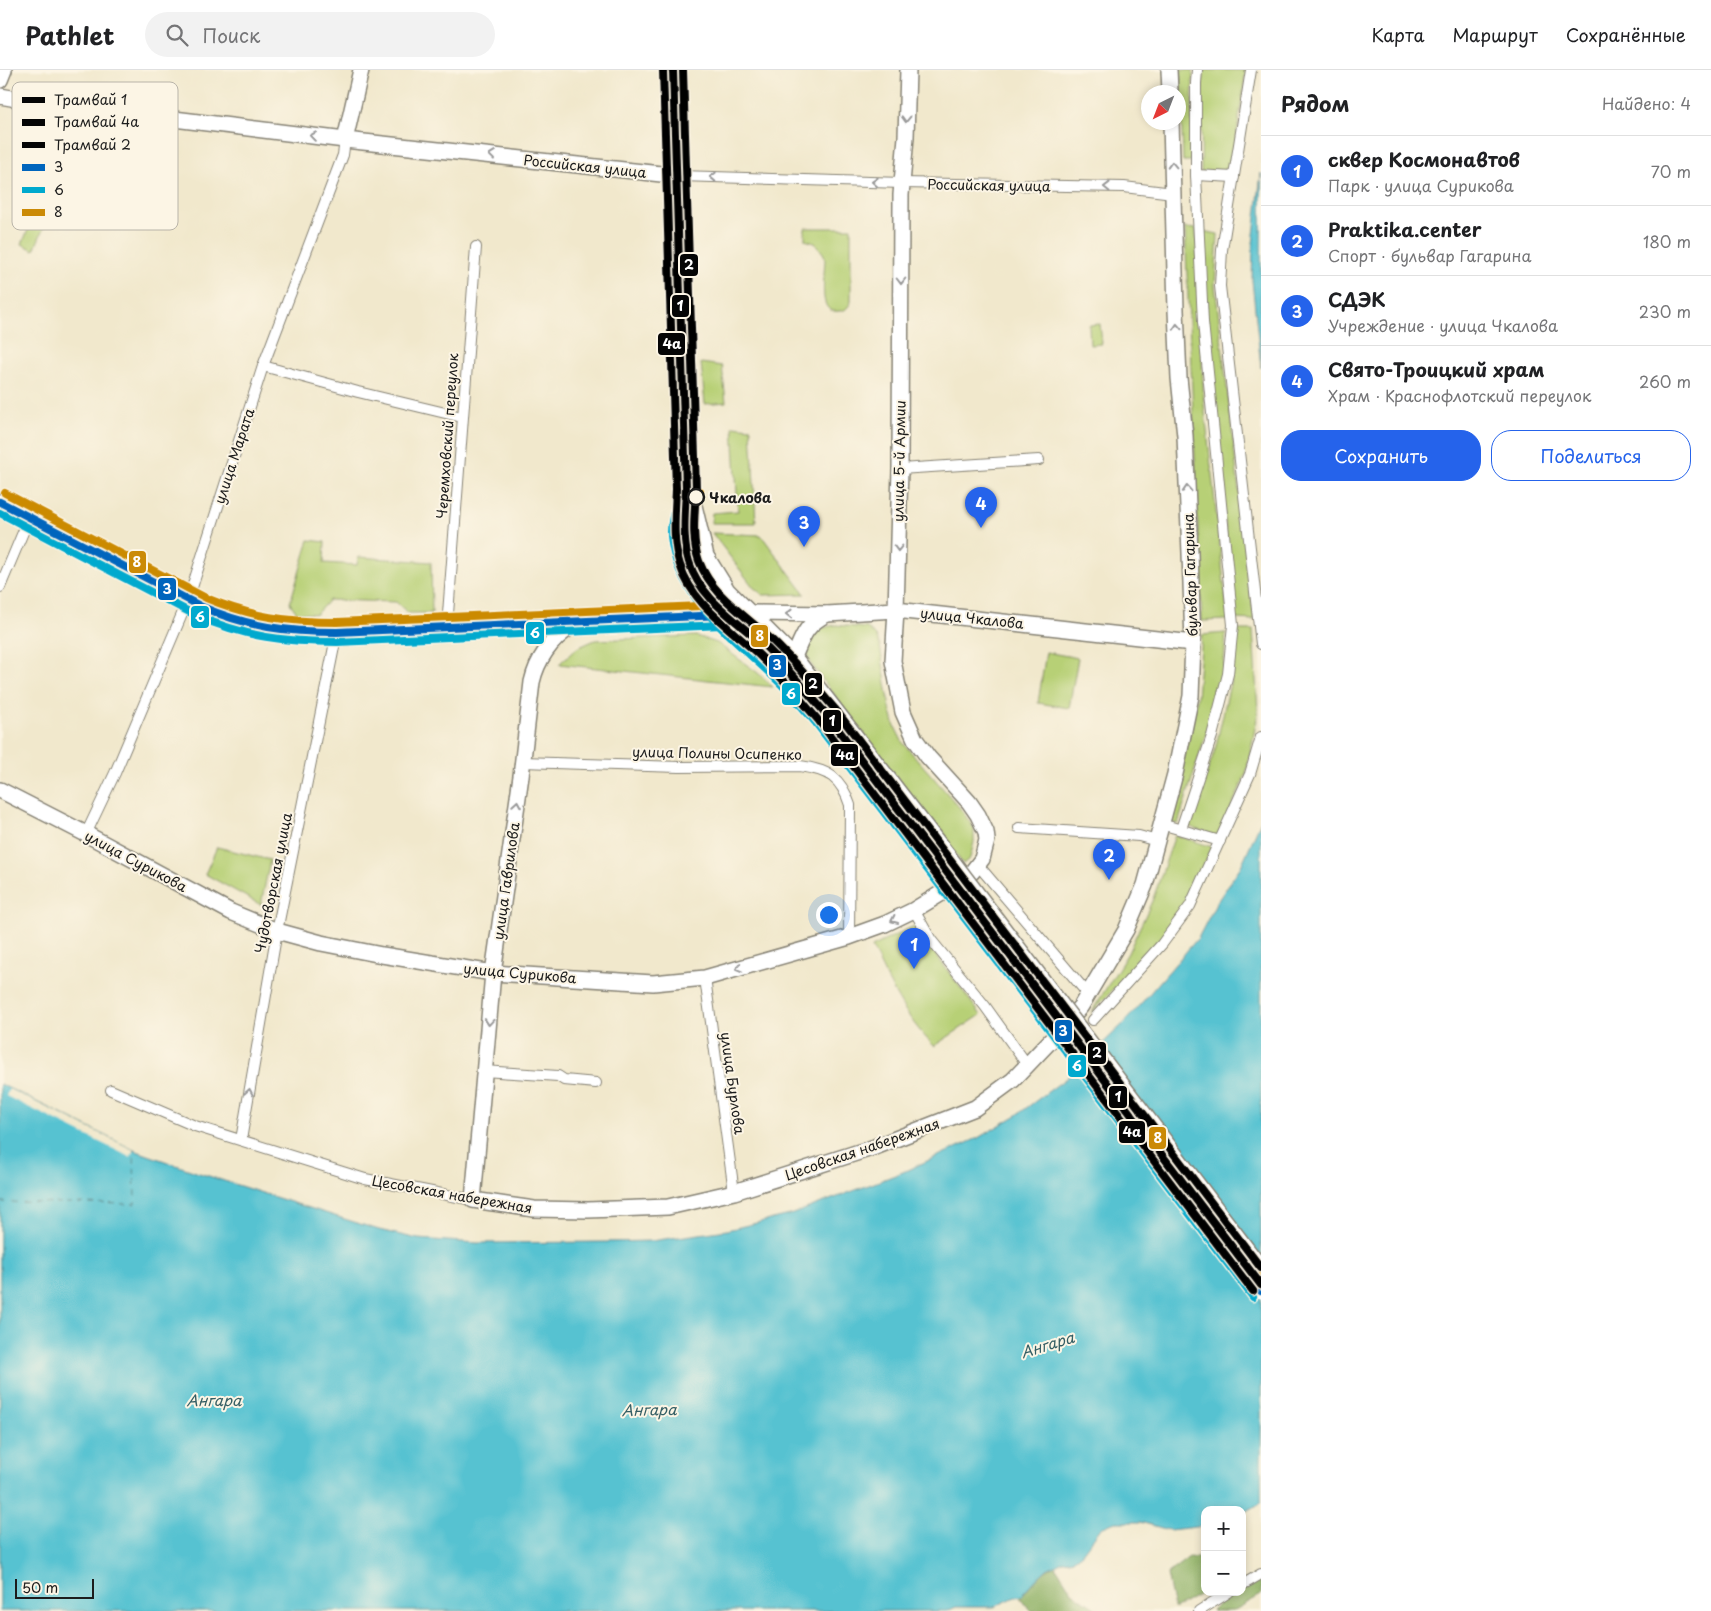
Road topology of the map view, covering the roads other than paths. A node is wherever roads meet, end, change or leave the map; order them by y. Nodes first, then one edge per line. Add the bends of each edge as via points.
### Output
1 (4, 70) edge
2 (361, 70) edge
3 (677, 70) edge
4 (908, 70) edge
5 (1169, 70) edge
6 (1197, 70) edge
7 (1251, 70) edge
8 (0, 80) edge
9 (1170, 85) edge
10 (178, 120) edge
11 (1171, 130) edge
12 (345, 140) junction
13 (1196, 175) junction
14 (680, 176) junction
15 (1234, 177) junction
16 (902, 183) junction
17 (1173, 193) junction
18 (476, 247) dead end
19 (263, 366) junction
20 (462, 417) junction
21 (1039, 460) dead end
22 (900, 469) junction
23 (690, 490) junction
24 (0, 502) edge
25 (29, 518) junction
26 (0, 586) edge
27 (188, 600) junction
28 (896, 610) junction
29 (750, 613) junction
30 (827, 614) junction
31 (723, 615) junction
32 (590, 620) junction
33 (763, 625) junction
34 (447, 627) junction
35 (337, 632) junction
36 (1193, 643) junction
37 (1261, 644) edge
38 (794, 657) junction
39 (1261, 737) edge
40 (522, 762) junction
41 (0, 790) edge
42 (983, 824) joint
43 (1162, 824) junction
44 (1019, 828) dead end
45 (1180, 830) junction
46 (86, 834) junction
47 (1157, 841) junction
48 (1220, 841) junction
49 (943, 862) junction
50 (978, 865) junction
51 (914, 910) junction
52 (277, 931) junction
53 (849, 937) junction
54 (494, 973) junction
55 (705, 978) junction
56 (1084, 1000) junction
57 (1093, 1020) dead end
58 (1028, 1066) junction
59 (484, 1072) junction
60 (596, 1083) dead end
61 (111, 1090) dead end
62 (241, 1140) junction
63 (734, 1192) junction
64 (473, 1200) junction
65 (1261, 1268) edge
66 (1261, 1291) edge
67 (1261, 1574) edge
68 (1246, 1583) edge
69 (1223, 1596) edge
70 (1199, 1611) edge

1 - 8 main road
2 - 12 main road, улица Марата
3 - 14 main road
4 -> 16 main road, улица 5-й Армии
5 - 9 main road
6 - 13 street
7 - 15 street
12 -> 10 main road, Российская улица
17 -> 11 main road, бульвар Гагарина
14 -> 12 main road, Российская улица
12 - 19 street, улица Марата via 343,155
13 - 15 street
13 - 45 street via 1203,322 1232,625 1228,674 1212,736
16 -> 14 street, Российская улица
14 - 23 main road
15 - 37 street via 1222,250 1220,286
17 -> 16 street, Российская улица via 1124,187
16 -> 22 main road, улица 5-й Армии
36 -> 17 main road, бульвар Гагарина
18 - 20 street, Черемховский переулок
19 - 20 street
19 - 27 street, улица Марата
20 - 34 street, Черемховский переулок
21 - 22 street
22 -> 28 main road, улица 5-й Армии
23 - 29 main road via 706,556 727,590
23 - 31 main road via 681,533 684,552 689,570 700,589
24 - 25 main road
25 - 26 street
25 - 27 main road
27 - 35 main road via 249,624 305,632
27 - 46 street, улица Марата
28 - 30 main road, улица Чкалова
28 - 36 main road, улица Чкалова
28 - 42 main road, улица 5-й Армии via 893,661 902,712 928,757 969,802
30 -> 29 main road, улица Чкалова
29 - 33 main road
30 - 38 main road via 814,620 807,628
31 - 32 main road
31 - 33 main road via 750,618
31 - 49 main road via 785,674 824,717
32 - 34 main road
32 - 40 main road, улица Гаврилова via 572,626 558,637 535,668
33 - 38 main road
34 - 35 main road
35 - 52 street, Чудотворская улица
36 - 43 main road, бульвар Гагарина via 1190,696
38 - 49 main road
39 - 48 street via 1250,774
40 - 53 street, улица Полины Осипенко via 679,767 800,766 833,776 846,791 850,805
54 -> 40 main road, улица Гаврилова
41 - 46 main road, улица Сурикова
42 - 50 main road, улица Сурикова via 987,840
43 - 45 street
43 - 47 main road, бульвар Гагарина
44 - 47 street via 1139,836
45 - 48 street
46 - 52 main road, улица Сурикова via 231,912
47 - 56 main road, бульвар Гагарина via 1145,885 1126,930
48 - 57 street via 1190,906 1162,944
49 - 65 main road, bridge
49 - 66 main road, bridge
50 - 51 main road, улица Сурикова via 963,880
50 - 56 street
51 -> 53 main road, улица Сурикова
51 - 58 street via 931,940 985,1006
52 - 54 main road, улица Сурикова via 321,943
62 -> 52 street, Чудотворская улица
53 -> 55 main road, улица Сурикова
54 - 55 main road, улица Сурикова via 653,983
54 -> 59 main road, улица Гаврилова
55 - 63 street, улица Бурлова
56 - 58 main road, Цесовская набережная
58 - 63 main road, Цесовская набережная via 974,1108 875,1147
59 - 60 street via 558,1076 564,1080
59 - 64 main road, улица Гаврилова
61 - 62 street, Цесовская набережная via 195,1126
62 - 64 street, Цесовская набережная via 365,1180
63 - 64 main road, Цесовская набережная via 668,1207 588,1210 534,1209
67 - 68 street
69 - 70 street

